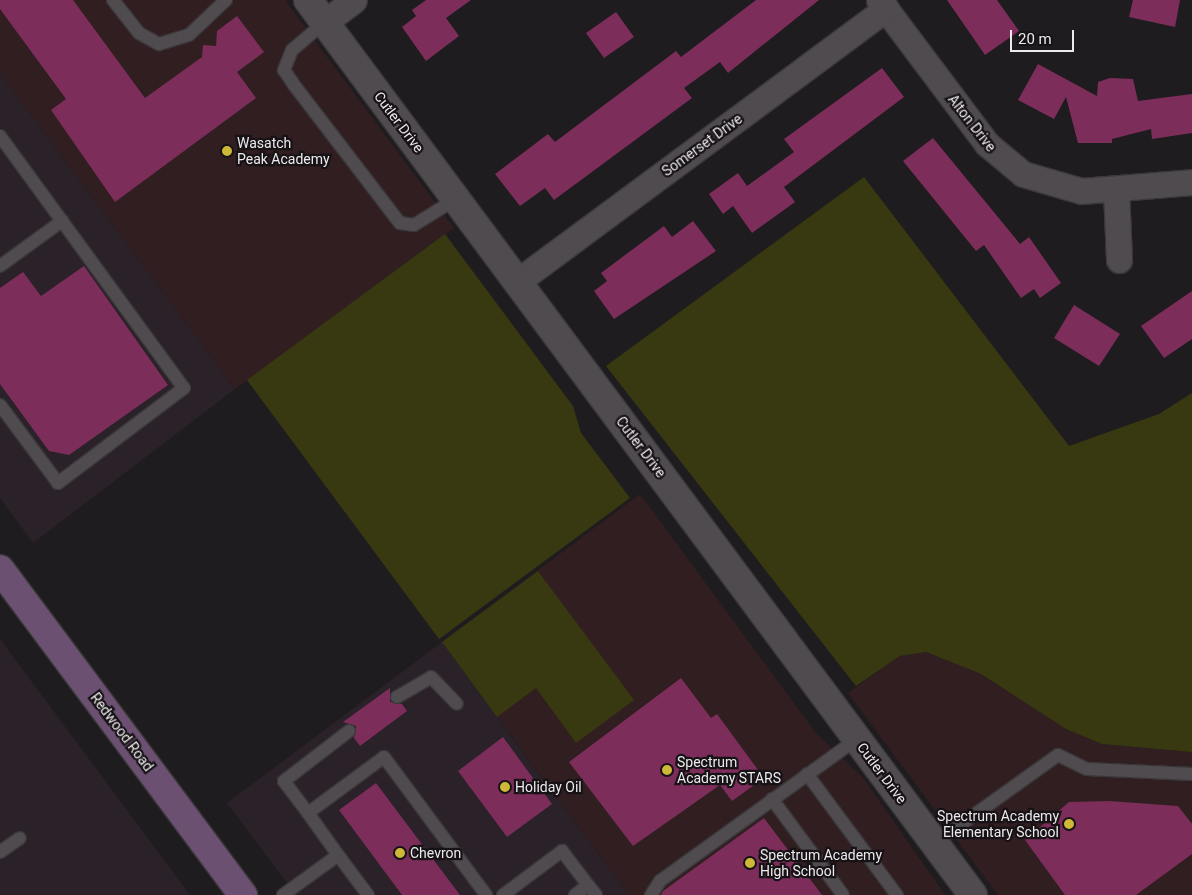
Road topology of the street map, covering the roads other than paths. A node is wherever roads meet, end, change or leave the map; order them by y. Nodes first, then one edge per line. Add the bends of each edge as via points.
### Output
1 (113, 0) edge
2 (226, 0) edge
3 (308, 0) edge
4 (354, 0) edge
5 (883, 4) edge
6 (325, 22) junction
7 (0, 136) edge
8 (1192, 182) edge
9 (1116, 190) junction
10 (456, 199) junction
11 (62, 221) junction
12 (1119, 260) dead end
13 (0, 266) edge
14 (518, 282) junction
15 (0, 405) edge
16 (0, 569) edge
17 (396, 697) dead end
18 (457, 704) dead end
19 (350, 732) dead end
20 (857, 738) junction
21 (808, 774) junction
22 (1192, 774) edge
23 (772, 799) junction
24 (308, 814) junction
25 (20, 838) dead end
26 (935, 843) junction
27 (0, 852) edge
28 (338, 855) junction
29 (592, 890) edge
30 (243, 895) edge
31 (283, 895) edge
32 (368, 895) edge
33 (486, 895) edge
34 (502, 895) edge
35 (575, 895) edge
36 (650, 895) edge
37 (843, 895) edge
38 (897, 895) edge
39 (973, 895) edge

1 - 2 lane via 139,33 159,44 189,35
3 - 6 street, Cutler Drive
4 - 6 street
5 - 9 street, Alton Drive via 996,154 1023,174 1065,189
5 - 14 street, Somerset Drive
6 - 10 street, Cutler Drive
6 - 10 lane via 292,50 284,70 294,85 400,223 414,226
7 - 11 lane
8 - 9 street, Alton Drive
9 - 12 street
10 - 14 street, Cutler Drive
11 - 13 lane
11 - 15 lane via 184,388 58,483
14 - 20 street, Cutler Drive
16 - 30 main road, Redwood Road
17 - 18 lane via 418,681 431,678
19 - 24 lane via 284,782
20 - 21 lane
20 - 26 street, Cutler Drive
21 - 23 lane
21 - 38 lane
22 - 26 lane via 1087,769 1058,755
23 - 36 lane via 660,881
23 - 37 lane
24 - 28 lane
24 - 33 lane via 384,757
25 - 27 lane
26 - 39 street, Cutler Drive
28 - 31 lane
28 - 32 lane
29 - 34 lane via 562,851
29 - 35 lane

